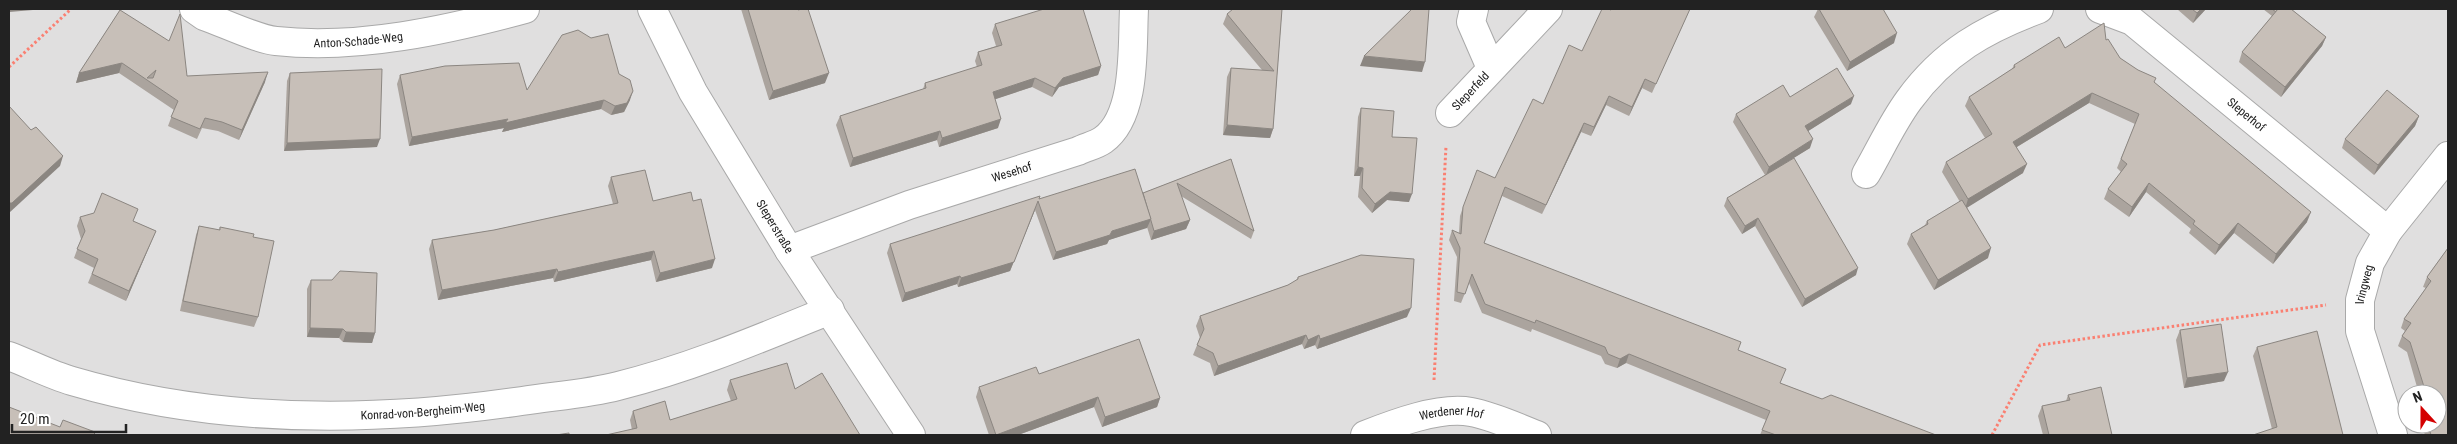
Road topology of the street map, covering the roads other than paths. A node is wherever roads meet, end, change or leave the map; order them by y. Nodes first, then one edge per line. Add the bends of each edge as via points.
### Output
1 (194, 9) edge
2 (525, 9) edge
3 (652, 9) edge
4 (1134, 9) edge
5 (1474, 9) edge
6 (1548, 9) edge
7 (2039, 9) edge
8 (2100, 9) edge
9 (1492, 68) junction
10 (1450, 113) road end
11 (2448, 156) edge
12 (1866, 174) dead end
13 (2388, 230) junction
14 (789, 250) junction
15 (830, 310) junction
16 (9, 356) edge
17 (911, 435) edge
18 (1365, 435) edge
19 (1537, 435) edge
20 (2393, 435) edge

1 - 2 street, Anton-Schade-Weg via 204,16 275,41 357,43
3 - 14 street, Sleperstraße via 693,92
4 - 14 street, Wesehof via 1128,95 1121,118 1104,140 909,205
5 - 9 street, Sleperfeld via 1471,22
6 - 9 street, Sleperfeld
7 - 12 street via 2003,22 1952,52 1909,100
8 - 13 street, Sleperhof via 2132,21
9 - 10 street, Sleperfeld
11 - 13 street, Iringweg
13 - 20 street, Iringweg via 2370,263 2360,300 2360,330
14 - 15 street, Sleperstraße
15 - 16 street, Konrad-von-Bergheim-Weg via 726,352 618,386 490,406 382,416 270,415 168,404 71,381
15 - 17 street, Sleperstraße
18 - 19 street, Werdener Hof via 1433,413 1470,411

